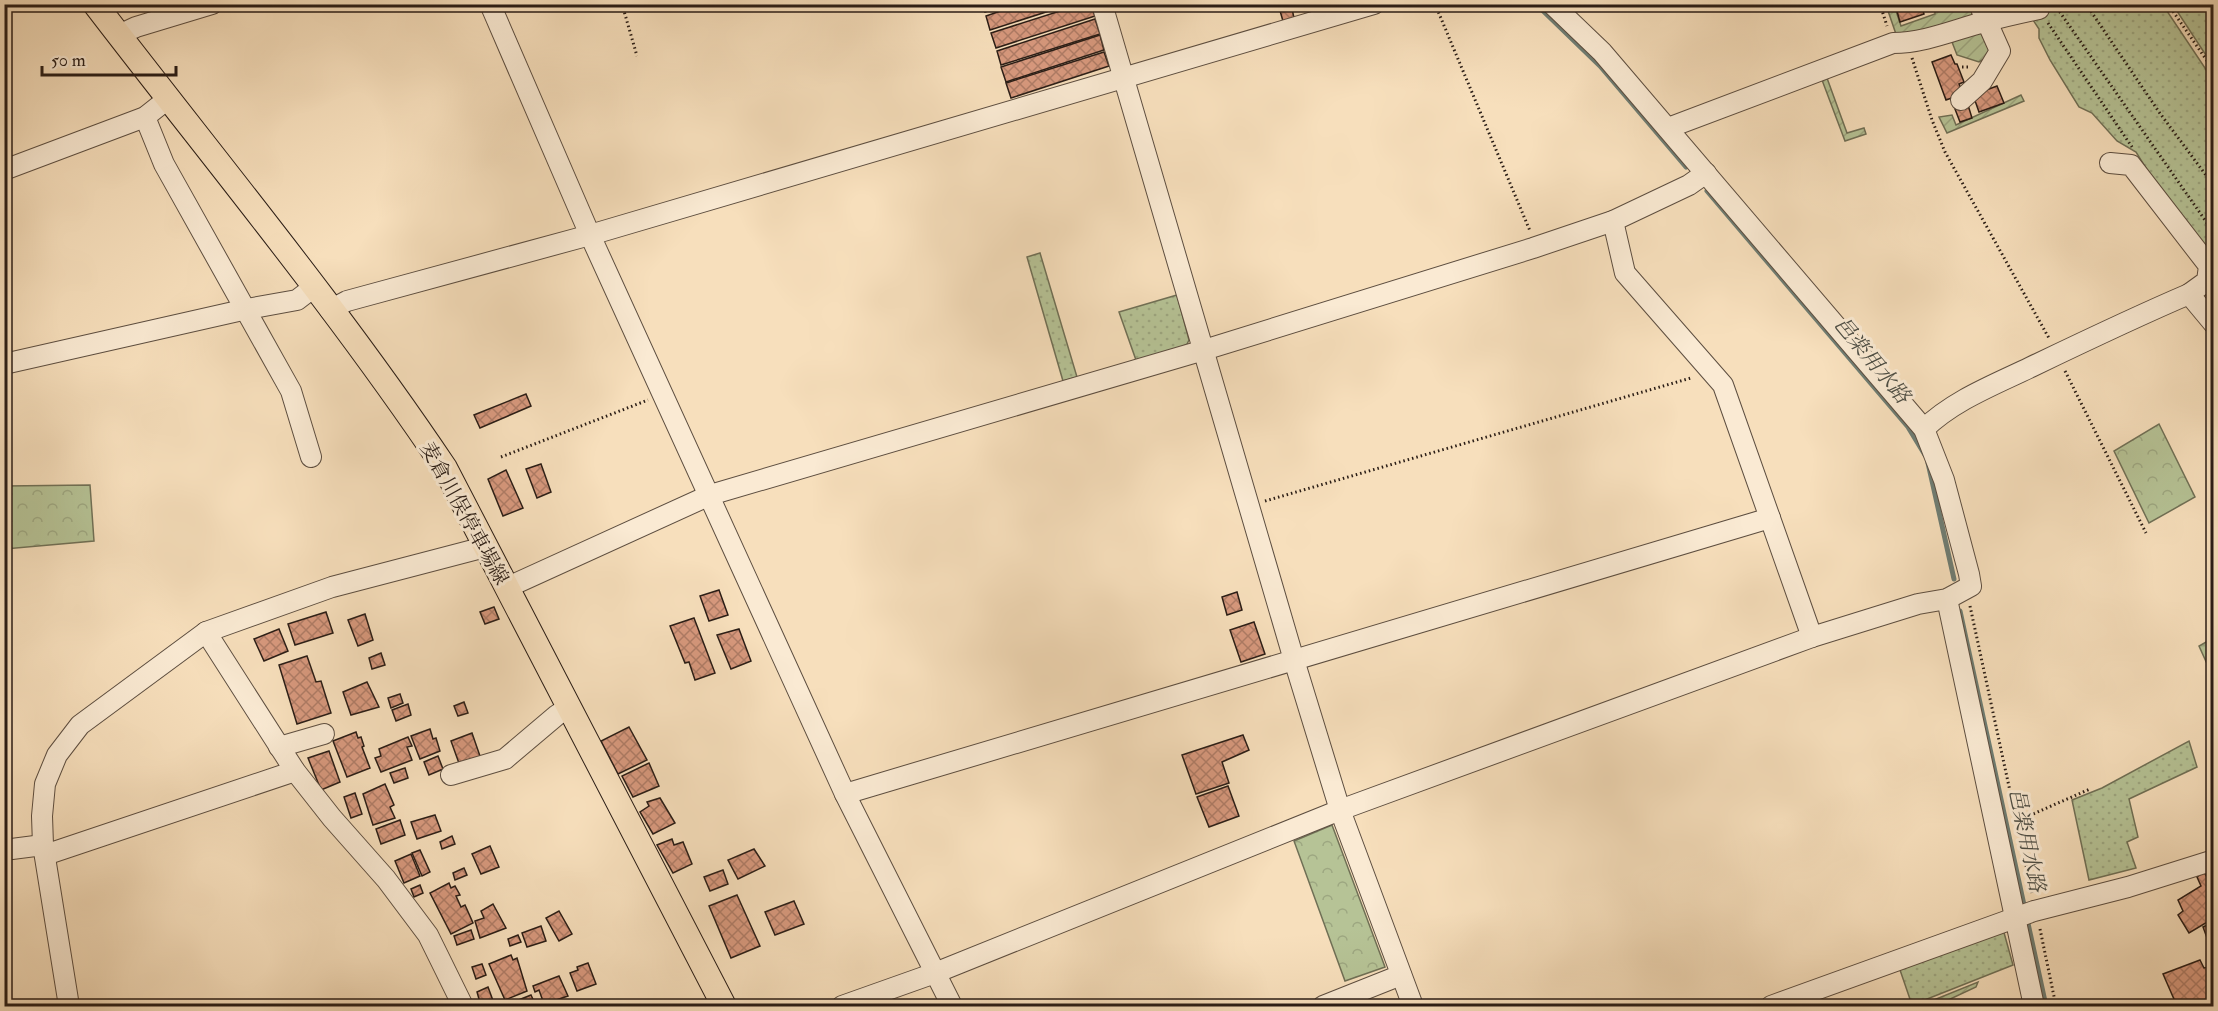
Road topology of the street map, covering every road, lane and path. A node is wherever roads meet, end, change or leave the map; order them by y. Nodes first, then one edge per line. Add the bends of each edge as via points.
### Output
1 (95, 4) edge
2 (212, 4) edge
3 (490, 4) edge
4 (622, 4) edge
5 (1102, 4) edge
6 (1374, 4) edge
7 (1435, 4) edge
8 (1552, 4) edge
9 (2086, 4) edge
10 (2168, 4) edge
11 (2047, 7) edge
12 (1982, 13) edge
13 (119, 35) junction
14 (1907, 43) junction
15 (636, 56) dead end
16 (2214, 71) edge
17 (1125, 79) junction
18 (169, 99) junction
19 (1961, 100) dead end
20 (145, 117) junction
21 (1668, 128) junction
22 (2136, 152) dead end
23 (2110, 163) dead end
24 (4, 170) edge
25 (1706, 173) junction
26 (2214, 186) edge
27 (1613, 221) junction
28 (2214, 233) edge
29 (590, 235) junction
30 (1537, 247) junction
31 (314, 287) junction
32 (2189, 294) junction
33 (247, 309) junction
34 (330, 310) junction
35 (2214, 324) edge
36 (1204, 350) junction
37 (2059, 354) junction
38 (4, 364) edge
39 (1711, 372) junction
40 (663, 394) junction
41 (1924, 429) junction
42 (501, 457) dead end
43 (311, 458) dead end
44 (710, 495) junction
45 (1249, 506) junction
46 (1770, 518) junction
47 (2146, 533) dead end
48 (485, 547) junction
49 (506, 588) junction
50 (1966, 588) junction
51 (1947, 599) junction
52 (206, 632) junction
53 (1812, 637) junction
54 (1294, 660) junction
55 (568, 708) junction
56 (324, 734) dead end
57 (279, 747) junction
58 (295, 771) junction
59 (451, 775) dead end
60 (2090, 789) dead end
61 (845, 794) junction
62 (1340, 810) junction
63 (2017, 821) junction
64 (4, 850) edge
65 (44, 850) junction
66 (2214, 860) edge
67 (2026, 914) junction
68 (935, 973) junction
69 (1401, 975) junction
70 (69, 1006) edge
71 (463, 1006) edge
72 (724, 1006) edge
73 (842, 1006) edge
74 (952, 1006) edge
75 (1323, 1006) edge
76 (1413, 1006) edge
77 (1771, 1006) edge
78 (2034, 1006) edge
79 (2056, 1006) edge

1 - 13 main road, 麦倉川俣停車場線
2 - 13 street
3 - 29 street
4 - 15 path
5 - 17 street
6 - 17 street
7 - 30 path
8 - 21 street via 1602,52
9 - 26 path
10 - 16 path
11 - 12 street
11 - 22 path
11 - 28 path
12 - 14 street
12 - 19 street via 2000,51 1982,81
13 - 18 main road, 麦倉川俣停車場線
14 - 21 street via 1893,43
14 - 37 path via 1945,152
17 - 29 street
17 - 36 street
18 - 20 street
18 - 31 main road, 麦倉川俣停車場線
20 - 24 street
20 - 33 street via 164,164
21 - 25 street
23 - 32 street via 2131,165 2209,266 2206,281
25 - 27 street
25 - 41 street
27 - 30 street
27 - 39 street via 1624,273
29 - 34 street via 347,301
29 - 40 street
30 - 36 street
31 - 33 street via 297,300
31 - 34 main road, 麦倉川俣停車場線
32 - 35 street
32 - 37 street
33 - 38 street
33 - 43 street via 291,391
34 - 48 main road, 麦倉川俣停車場線 via 445,468
36 - 44 street
36 - 45 street
37 - 41 street via 1962,400
37 - 47 path
39 - 45 path
39 - 46 street via 1723,385
40 - 42 path
40 - 44 street
41 - 50 street via 1944,480 1970,574 1971,586
44 - 49 street
44 - 61 street
45 - 54 street
46 - 53 street
46 - 54 street
48 - 49 main road, 麦倉川俣停車場線
48 - 52 street via 332,587
49 - 55 main road, 麦倉川俣停車場線
50 - 51 street
50 - 63 path
51 - 53 street via 1918,604
51 - 67 street
52 - 57 street
52 - 65 street via 80,725 57,755 45,784
53 - 62 street
54 - 61 street
54 - 62 street
55 - 59 street via 505,759
55 - 72 main road, 麦倉川俣停車場線
56 - 57 street
57 - 58 street
58 - 65 street
58 - 71 street via 408,907 428,935
60 - 63 path
61 - 68 street
62 - 68 street
62 - 69 street
63 - 67 path
64 - 65 street
65 - 70 street
66 - 67 street
67 - 77 street
67 - 78 street
67 - 79 path
68 - 73 street
68 - 74 street
69 - 75 street
69 - 76 street

